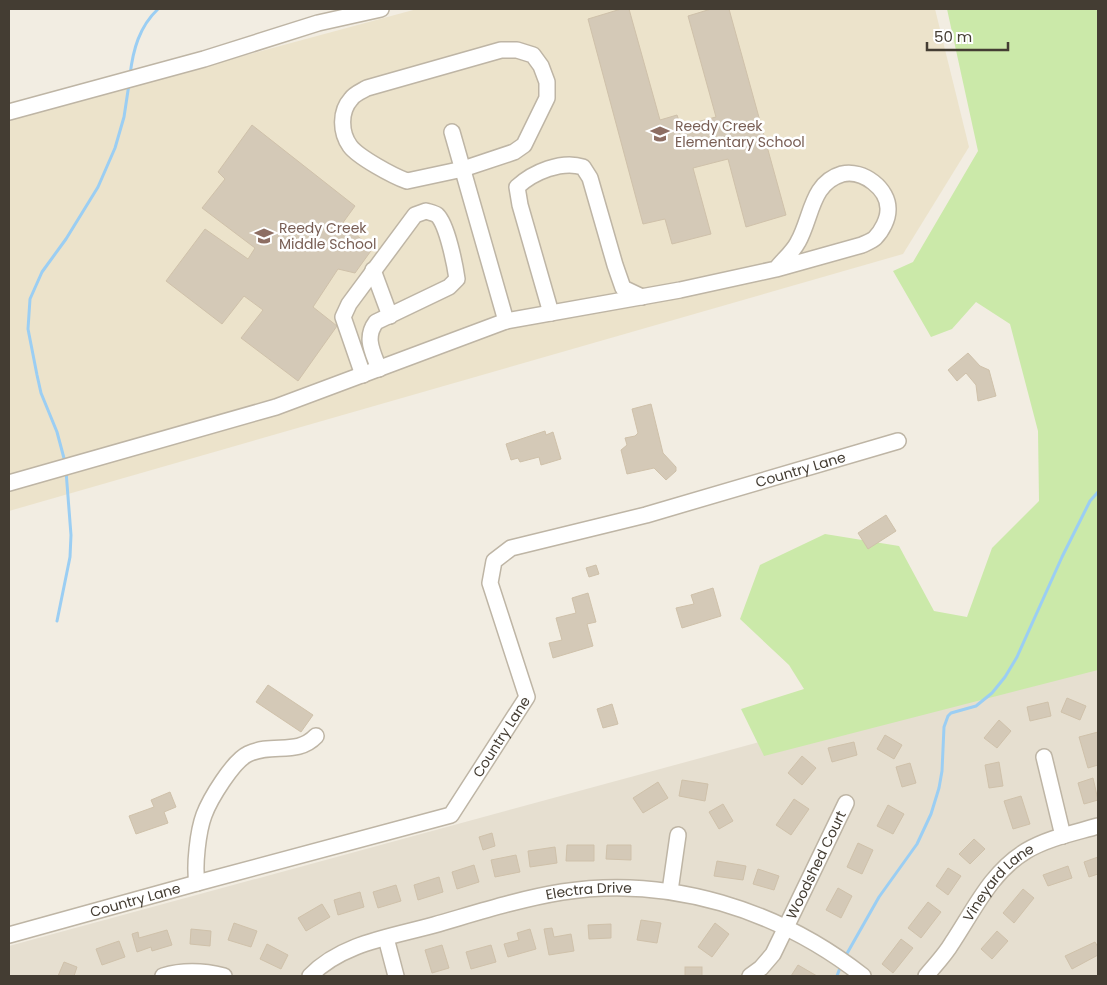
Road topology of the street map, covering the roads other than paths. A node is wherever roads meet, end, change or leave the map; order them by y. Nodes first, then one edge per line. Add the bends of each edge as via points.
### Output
1 (382, 9) edge
2 (9, 112) edge
3 (452, 132) dead end
4 (463, 169) junction
5 (776, 269) junction
6 (373, 270) junction
7 (642, 297) junction
8 (551, 313) junction
9 (390, 316) junction
10 (506, 321) junction
11 (379, 369) junction
12 (363, 375) junction
13 (898, 440) dead end
14 (9, 483) edge
15 (316, 736) dead end
16 (1044, 757) dead end
17 (846, 803) dead end
18 (1098, 826) edge
19 (678, 835) dead end
20 (1063, 836) junction
21 (197, 883) junction
22 (670, 890) junction
23 (786, 927) junction
24 (9, 936) edge
25 (386, 938) junction
26 (163, 976) edge
27 (224, 976) edge
28 (310, 976) edge
29 (396, 976) edge
30 (750, 976) edge
31 (863, 976) edge
32 (926, 976) edge

1 - 2 street via 318,23 204,59
3 - 4 street
4 - 4 street via 514,152 524,145 547,98 547,82 533,55 501,50 367,88 351,97 342,113 350,146 399,178 407,181
4 - 10 street
5 - 5 street via 862,245 875,238 884,226 888,210 875,183 862,175 844,174 826,182 816,196 798,242
5 - 7 street
6 - 9 street
6 - 9 street via 415,215 426,211 436,214 443,224 457,279 449,287
6 - 12 street via 343,317
7 - 8 street
7 - 8 street via 623,288 590,178 583,167 573,164 559,166 527,177 517,187
8 - 10 street
9 - 11 street via 376,322 369,331 370,346
10 - 11 street
11 - 12 street
12 - 14 street via 276,407
13 - 21 street, Country Lane via 646,515 511,548 494,561 490,583 527,697 451,815
15 - 21 street via 301,747 268,747 247,754 228,773 204,815 195,870
16 - 20 street
17 - 23 street, Woodshed Court
18 - 20 street, Vineyard Lane
19 - 22 street
20 - 32 street, Vineyard Lane via 1026,851 1000,872
21 - 24 street, Country Lane
22 - 23 street, Electra Drive via 731,906
22 - 25 street, Electra Drive via 612,888 564,892
23 - 30 street, Woodshed Court via 773,954
23 - 31 street, Electra Drive via 824,947
25 - 28 street, Electra Drive via 354,947 324,962
25 - 29 street
26 - 27 street via 201,972

